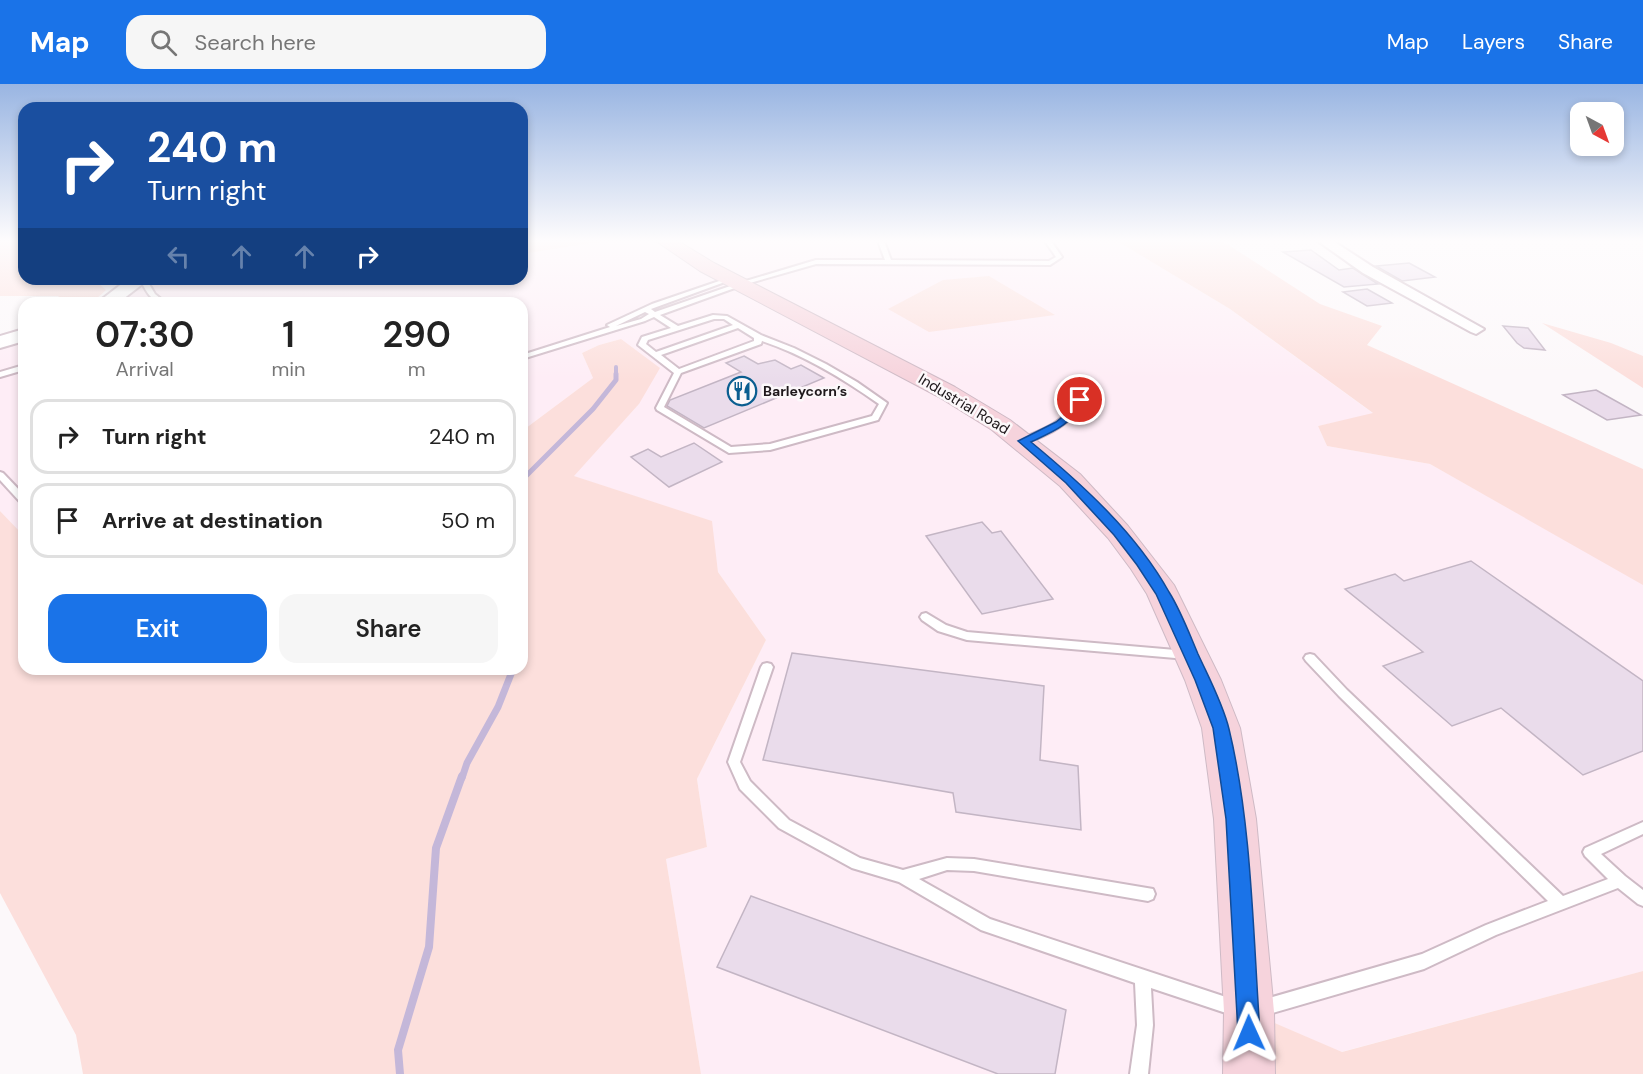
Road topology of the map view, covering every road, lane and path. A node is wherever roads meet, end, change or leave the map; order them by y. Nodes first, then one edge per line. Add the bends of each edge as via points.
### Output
1 (130, 287) edge
2 (716, 287) edge
3 (721, 287) edge
4 (748, 287) edge
5 (1399, 287) edge
6 (115, 297) edge
7 (646, 309) junction
8 (655, 314) junction
9 (740, 326) junction
10 (677, 329) junction
11 (1476, 329) dead end
12 (604, 330) junction
13 (18, 336) edge
14 (758, 337) junction
15 (0, 342) edge
16 (528, 355) edge
17 (655, 355) junction
18 (18, 369) edge
19 (678, 372) junction
20 (0, 375) edge
21 (1081, 384) dead end
22 (1024, 441) junction
23 (0, 475) edge
24 (18, 494) edge
25 (926, 617) dead end
26 (1192, 656) junction
27 (1310, 658) dead end
28 (767, 667) dead end
29 (1643, 828) edge
30 (903, 877) junction
31 (1620, 881) junction
32 (1148, 894) dead end
33 (1643, 899) edge
34 (1559, 902) junction
35 (1143, 977) junction
36 (1249, 1012) junction
37 (1139, 1074) edge
38 (1249, 1074) edge

1 - 6 street
2 - 7 lane
3 - 8 lane
4 - 22 main road, Industrial Road via 947,392
5 - 11 street
7 - 8 lane
7 - 12 lane
8 - 10 lane
8 - 12 lane
9 - 10 lane via 725,317 713,317
9 - 14 lane
9 - 17 lane
10 - 17 lane via 645,339 642,345
12 - 16 lane
13 - 15 street
14 - 19 lane via 758,342
14 - 19 lane via 784,345 853,381 883,403 875,418 770,447 729,450 660,408
17 - 19 lane
18 - 20 lane
21 - 22 lane via 1080,400 1071,414 1060,424
22 - 26 main road, Industrial Road via 1070,480 1142,562 1163,593
23 - 24 lane
25 - 26 lane via 931,623 967,636
26 - 36 main road, Industrial Road via 1221,728 1228,768
27 - 34 lane
28 - 30 lane via 734,762 745,785 784,824 856,863
29 - 31 lane via 1590,852
30 - 32 lane via 947,864 974,865
30 - 35 lane via 986,925
31 - 33 lane
31 - 34 lane
34 - 36 lane via 1424,961
35 - 36 lane
35 - 37 lane via 1145,1025
36 - 38 main road, Industrial Road

